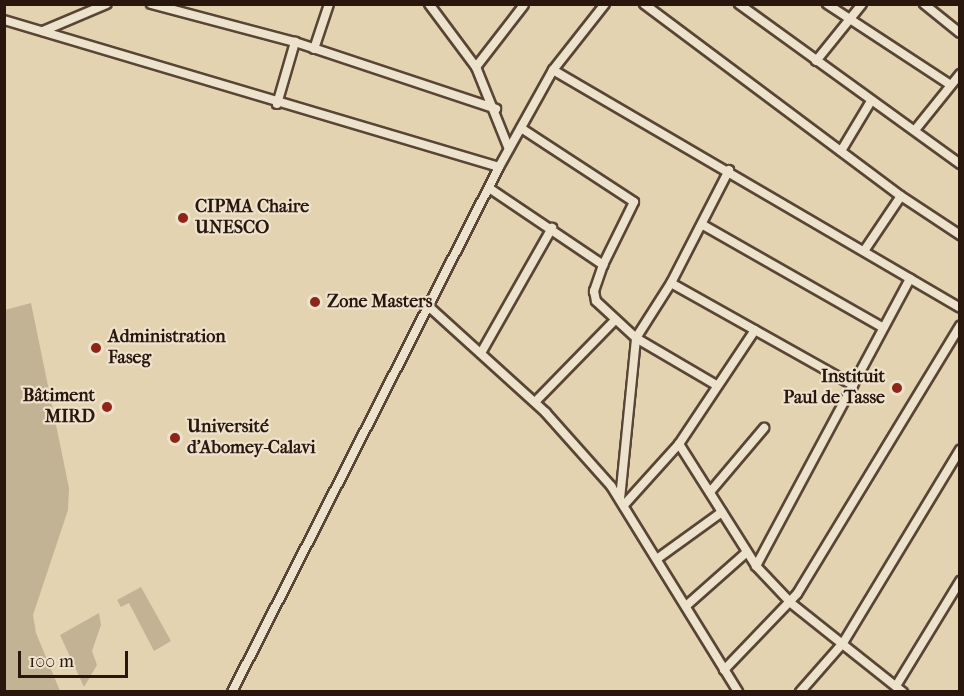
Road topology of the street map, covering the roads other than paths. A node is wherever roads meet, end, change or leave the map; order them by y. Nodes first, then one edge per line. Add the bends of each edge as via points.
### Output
1 (107, 4) edge
2 (151, 4) edge
3 (329, 4) edge
4 (429, 4) edge
5 (605, 4) edge
6 (644, 4) edge
7 (739, 4) edge
8 (827, 4) edge
9 (862, 4) edge
10 (924, 4) edge
11 (524, 5) edge
12 (849, 20) junction
13 (4, 21) edge
14 (42, 31) junction
15 (960, 33) edge
16 (295, 42) junction
17 (314, 49) junction
18 (816, 61) junction
19 (476, 67) junction
20 (553, 70) junction
21 (960, 74) edge
22 (951, 85) junction
23 (871, 101) junction
24 (277, 104) junction
25 (496, 109) junction
26 (521, 128) junction
27 (915, 130) junction
28 (509, 149) junction
29 (841, 151) junction
30 (960, 164) edge
31 (499, 167) junction
32 (729, 170) junction
33 (489, 188) junction
34 (901, 196) junction
35 (702, 225) junction
36 (552, 228) junction
37 (960, 235) edge
38 (864, 252) junction
39 (603, 265) junction
40 (910, 279) junction
41 (670, 283) junction
42 (426, 304) junction
43 (960, 308) edge
44 (615, 320) junction
45 (960, 326) edge
46 (882, 327) junction
47 (755, 330) junction
48 (636, 338) junction
49 (482, 353) junction
50 (716, 385) junction
51 (853, 385) junction
52 (535, 402) junction
53 (764, 428) dead end
54 (680, 444) junction
55 (960, 450) edge
56 (710, 492) junction
57 (622, 502) junction
58 (722, 512) junction
59 (747, 552) junction
60 (657, 559) junction
61 (756, 566) junction
62 (960, 580) edge
63 (791, 603) junction
64 (686, 606) junction
65 (843, 643) junction
66 (724, 670) junction
67 (896, 686) junction
68 (802, 691) edge
69 (232, 692) edge
70 (738, 692) edge
71 (903, 692) edge

1 - 14 street
2 - 16 street
3 - 17 street
4 - 19 street
5 - 20 street
6 - 29 street
7 - 18 street
8 - 12 street
9 - 12 street
10 - 15 street
11 - 19 street
12 - 18 street
12 - 22 street
13 - 14 street
14 - 24 street
16 - 17 street
16 - 24 street
17 - 25 street
18 - 23 street
19 - 25 street
20 - 26 street
20 - 32 street
21 - 22 street
22 - 27 street
23 - 27 street
23 - 29 street
24 - 31 street
25 - 28 street
26 - 28 street
26 - 39 street via 634,202
27 - 30 street
28 - 31 street
29 - 34 street
31 - 33 street
32 - 35 street
32 - 38 street
33 - 36 street
33 - 42 street
34 - 37 street
34 - 38 street
35 - 41 street
35 - 46 street
36 - 39 street
36 - 49 street
38 - 40 street
39 - 44 street via 594,291 596,301
40 - 43 street
40 - 46 street
41 - 47 street
41 - 48 street
42 - 49 street
42 - 69 street
44 - 48 street
44 - 52 street
45 - 63 street
46 - 51 street
47 - 50 street
47 - 51 street
48 - 50 street
48 - 57 street
49 - 52 street
50 - 54 street
51 - 61 street
52 - 57 street
53 - 56 street
54 - 56 street
54 - 57 street
55 - 65 street
56 - 58 street
57 - 60 street
58 - 59 street
58 - 60 street
59 - 61 street
59 - 64 street
60 - 64 street
61 - 63 street
62 - 67 street
63 - 65 street
63 - 66 street
64 - 66 street
65 - 67 street
65 - 68 street
66 - 70 street
67 - 71 street

